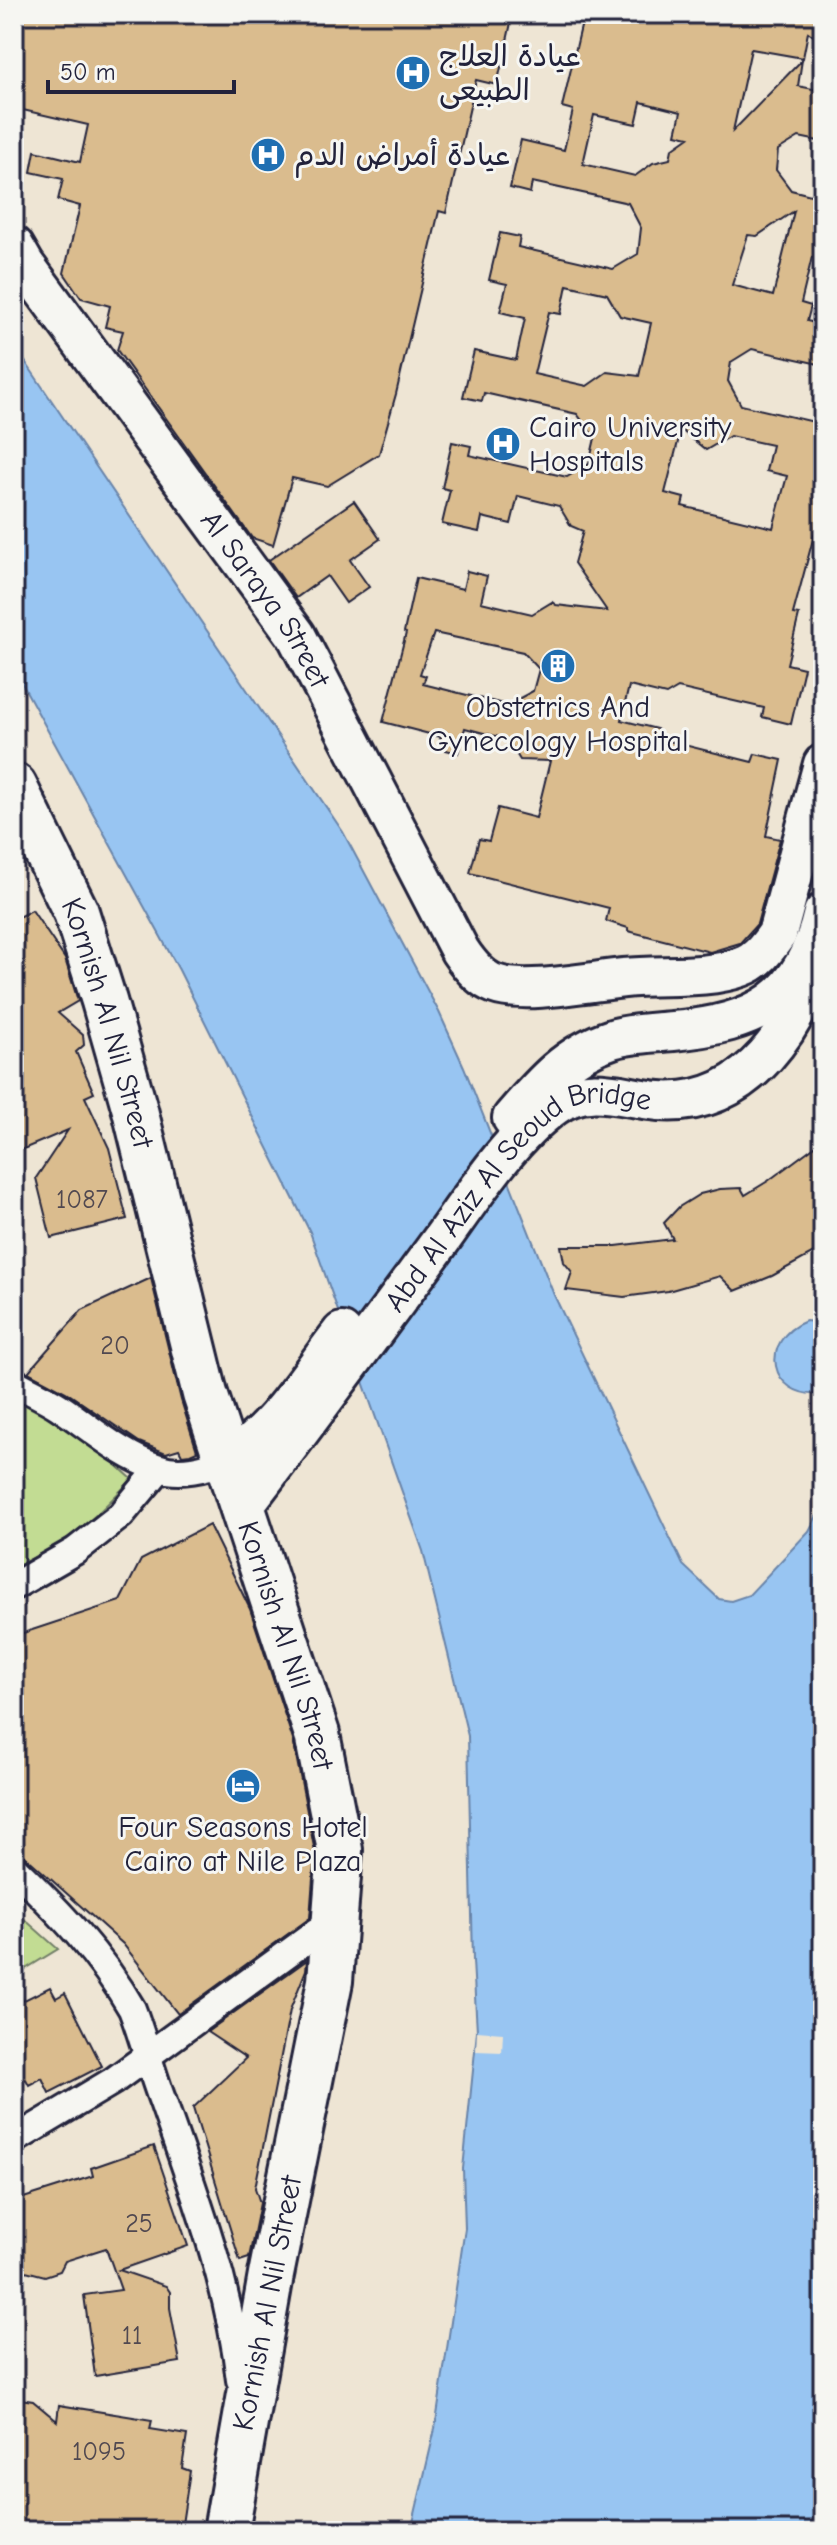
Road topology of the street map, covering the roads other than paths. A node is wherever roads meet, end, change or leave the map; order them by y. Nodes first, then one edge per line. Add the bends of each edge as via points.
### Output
1 (14, 246) edge
2 (823, 764) edge
3 (14, 786) edge
4 (823, 913) edge
5 (823, 949) edge
6 (754, 1013) junction
7 (615, 1037) junction
8 (769, 1054) junction
9 (613, 1094) junction
10 (528, 1116) junction
11 (14, 1382) edge
12 (286, 1427) junction
13 (226, 1461) junction
14 (160, 1468) junction
15 (242, 1508) junction
16 (14, 1586) edge
17 (14, 1868) edge
18 (335, 1919) junction
19 (148, 2055) junction
20 (14, 2140) edge
21 (245, 2419) junction
22 (226, 2531) edge

1 - 2 main road, Al Saraya Street via 296,635 460,951 493,984 511,988 717,974 745,966 765,952 777,934
3 - 13 highway, Kornish Al Nil Street via 76,912 104,1001
4 - 6 main road, Abd Al Aziz Al Seoud Bridge via 803,968 773,1001
5 - 8 main road, Abd Al Aziz Al Seoud Bridge via 804,996
6 - 7 main road, Abd Al Aziz Al Seoud Bridge via 710,1027
6 - 8 main road via 770,1030
7 - 9 main road via 604,1065
7 - 10 main road, Abd Al Aziz Al Seoud Bridge via 561,1065
8 - 9 main road, Abd Al Aziz Al Seoud Bridge via 739,1081 701,1097 661,1101
9 - 10 main road, Abd Al Aziz Al Seoud Bridge via 574,1095
10 - 12 main road, Abd Al Aziz Al Seoud Bridge via 491,1174
11 - 14 street
12 - 13 main road, Abd Al Aziz Al Seoud Bridge
12 - 15 main road, Abd Al Aziz Al Seoud Bridge
13 - 14 street via 193,1469
13 - 15 highway, Kornish Al Nil Street
14 - 16 street via 121,1515 75,1551
15 - 18 highway, Kornish Al Nil Street via 317,1734 340,1850
17 - 19 street via 91,1948 118,1985
18 - 19 street
18 - 21 highway, Kornish Al Nil Street via 330,1981
19 - 20 street
19 - 21 street via 218,2267
21 - 22 highway, Kornish Al Nil Street

